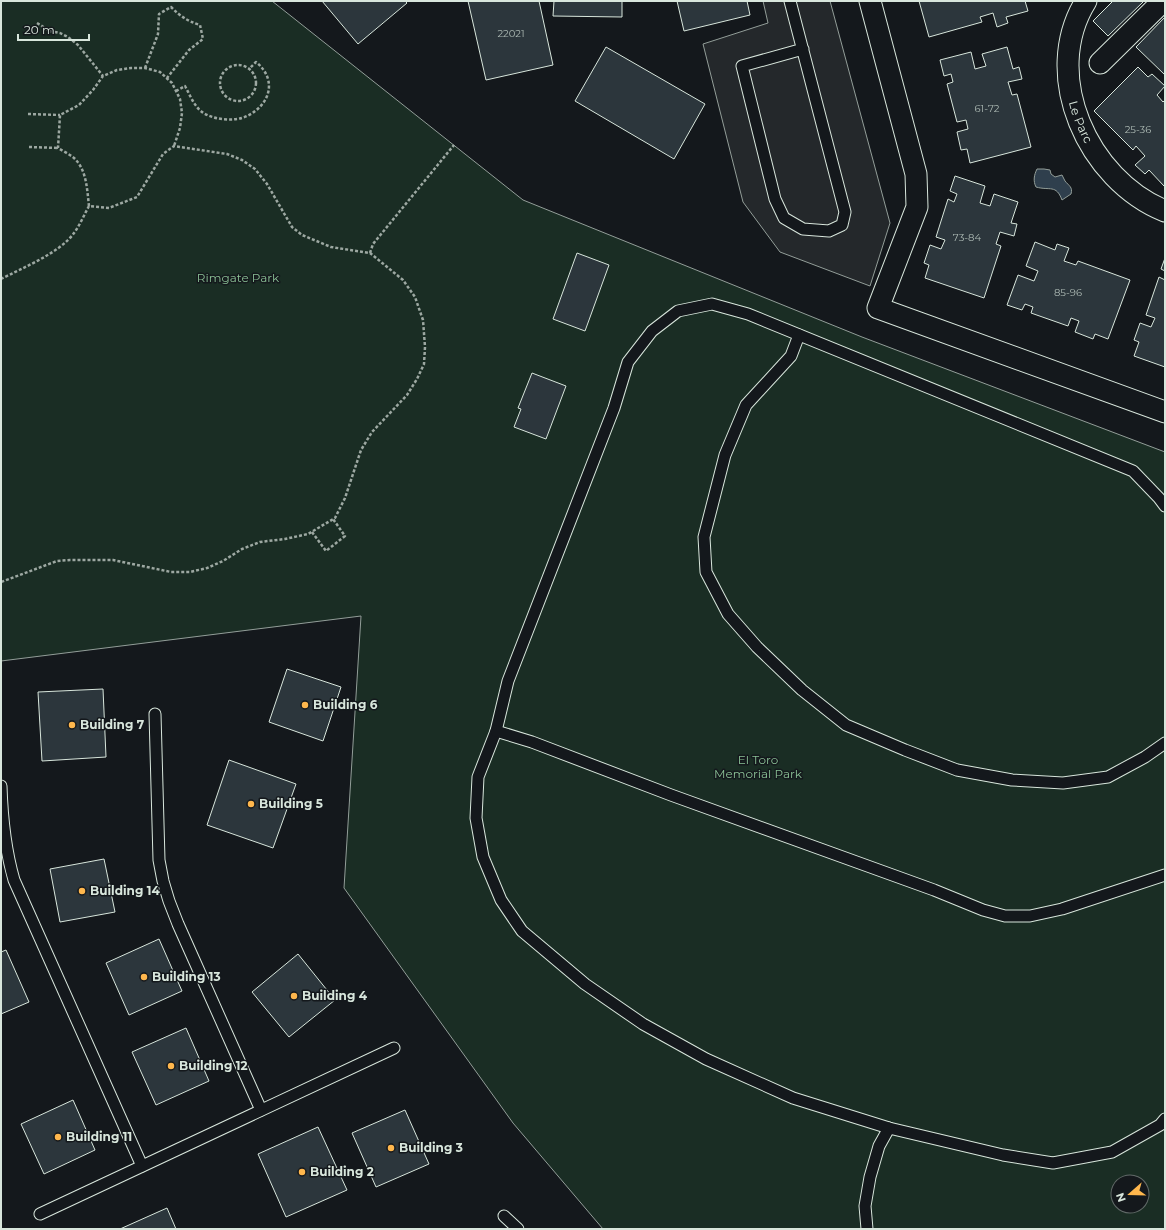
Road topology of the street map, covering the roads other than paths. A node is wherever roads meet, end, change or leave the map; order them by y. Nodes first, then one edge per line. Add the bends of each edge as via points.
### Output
1 (790, 1) edge
2 (870, 1) edge
3 (1086, 1) edge
4 (1163, 1) edge
5 (803, 49) junction
6 (1100, 63) dead end
7 (1165, 211) edge
8 (799, 335) junction
9 (1165, 412) edge
10 (1165, 506) edge
11 (155, 714) dead end
12 (496, 731) junction
13 (1165, 743) edge
14 (1, 786) edge
15 (1165, 875) edge
16 (394, 1048) dead end
17 (261, 1110) junction
18 (1163, 1125) edge
19 (889, 1128) junction
20 (142, 1166) junction
21 (40, 1214) dead end
22 (504, 1216) dead end
23 (518, 1229) edge
24 (867, 1229) edge

1 - 5 lane
2 - 9 street via 916,174 917,206 878,308
3 - 7 street, Le Parc via 1080,10 1071,40 1068,68 1073,104 1084,132 1101,160 1121,184 1140,199
4 - 6 street
5 - 5 lane via 845,212 842,225 829,230 803,229 784,218 775,199 742,66
8 - 10 lane via 1133,471
8 - 12 lane via 748,314 712,304 678,311 652,331 628,362 614,408 508,681
8 - 13 lane via 791,356 746,404 725,454 704,538 706,572 728,614 757,647 802,690 846,725 957,770 1012,780 1063,783 1108,778
11 - 17 lane via 159,860 163,881 178,924
12 - 15 lane via 1005,916 1030,916 1062,909
12 - 19 lane via 478,777 476,818 483,857 501,900 522,930 584,984 643,1024 706,1059 793,1098
14 - 20 lane via 7,856 14,880
16 - 17 lane
17 - 20 lane
18 - 19 lane via 1112,1152 1053,1163 1003,1155
19 - 24 lane via 879,1146 870,1177 864,1206
20 - 21 lane
22 - 23 lane

